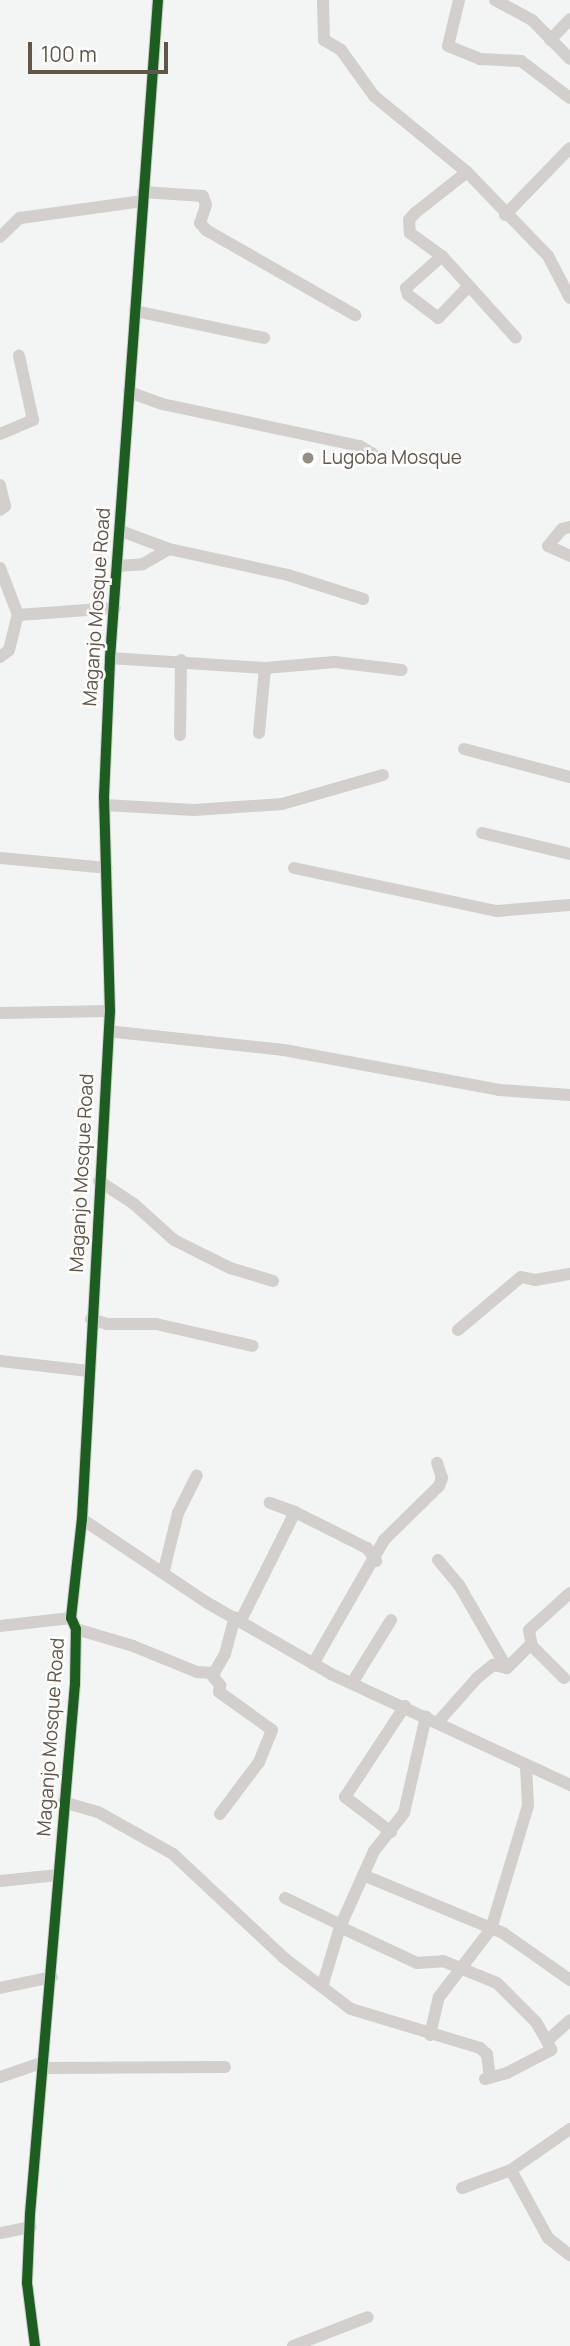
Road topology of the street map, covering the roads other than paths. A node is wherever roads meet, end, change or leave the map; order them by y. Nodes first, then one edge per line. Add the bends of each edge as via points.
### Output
1 (158, 0) edge
2 (323, 0) edge
3 (459, 0) edge
4 (495, 0) edge
5 (570, 19) edge
6 (550, 40) junction
7 (570, 59) edge
8 (570, 98) edge
9 (570, 148) edge
10 (467, 172) junction
11 (143, 197) junction
12 (505, 215) junction
13 (5, 224) edge
14 (0, 237) edge
15 (442, 256) junction
16 (467, 288) junction
17 (570, 298) edge
18 (135, 311) junction
19 (355, 315) dead end
20 (264, 338) dead end
21 (516, 338) dead end
22 (19, 356) dead end
23 (129, 392) junction
24 (0, 434) edge
25 (373, 454) dead end
26 (0, 485) edge
27 (0, 510) edge
28 (570, 527) edge
29 (121, 531) junction
30 (169, 549) junction
31 (570, 556) edge
32 (117, 566) junction
33 (0, 568) edge
34 (363, 599) dead end
35 (115, 608) junction
36 (18, 615) junction
37 (0, 657) edge
38 (110, 658) junction
39 (181, 660) junction
40 (265, 668) junction
41 (402, 670) dead end
42 (260, 733) dead end
43 (180, 735) dead end
44 (464, 749) dead end
45 (383, 775) dead end
46 (570, 777) edge
47 (104, 805) junction
48 (482, 833) dead end
49 (570, 854) edge
50 (0, 858) edge
51 (107, 868) junction
52 (294, 868) dead end
53 (570, 905) edge
54 (110, 1011) junction
55 (0, 1013) edge
56 (116, 1031) dead end
57 (570, 1096) edge
58 (99, 1181) junction
59 (570, 1274) edge
60 (273, 1281) dead end
61 (91, 1319) junction
62 (458, 1330) dead end
63 (253, 1346) dead end
64 (0, 1361) edge
65 (88, 1371) junction
66 (437, 1463) dead end
67 (197, 1475) dead end
68 (270, 1503) dead end
69 (295, 1512) junction
70 (82, 1520) junction
71 (438, 1560) dead end
72 (376, 1561) junction
73 (164, 1570) junction
74 (570, 1593) edge
75 (238, 1618) junction
76 (391, 1620) dead end
77 (74, 1624) junction
78 (0, 1626) edge
79 (531, 1644) junction
80 (313, 1664) junction
81 (507, 1668) junction
82 (210, 1673) junction
83 (564, 1678) dead end
84 (352, 1683) junction
85 (405, 1706) junction
86 (426, 1716) junction
87 (438, 1722) junction
88 (526, 1765) junction
89 (570, 1785) edge
90 (62, 1802) junction
91 (220, 1814) dead end
92 (391, 1832) junction
93 (58, 1875) junction
94 (363, 1875) junction
95 (0, 1881) edge
96 (285, 1898) dead end
97 (341, 1926) junction
98 (491, 1929) junction
99 (463, 1967) junction
100 (52, 1977) junction
101 (570, 1980) edge
102 (322, 1987) junction
103 (0, 1988) edge
104 (570, 2021) edge
105 (430, 2035) junction
106 (547, 2041) junction
107 (44, 2065) junction
108 (225, 2067) dead end
109 (0, 2077) edge
110 (570, 2129) edge
111 (511, 2170) junction
112 (463, 2188) dead end
113 (30, 2227) junction
114 (0, 2233) edge
115 (570, 2255) edge
116 (368, 2317) dead end
117 (308, 2343) edge
118 (34, 2346) edge
119 (293, 2346) edge

1 - 11 street, Maganjo Mosque Road
2 - 10 street via 324,40 341,50 374,96
3 - 8 street via 447,46 489,61 521,61
4 - 6 street via 532,20
5 - 6 street
6 - 7 street
9 - 12 street
10 - 12 street
10 - 15 street via 409,220 410,233
11 - 13 street
11 - 18 street, Maganjo Mosque Road
11 - 19 street via 203,196 206,205 200,223 206,230
12 - 17 street via 548,256
13 - 14 street
15 - 16 street
15 - 16 street via 406,288 408,295 438,318
16 - 21 street via 489,305
18 - 20 street
18 - 23 street, Maganjo Mosque Road
22 - 24 street via 33,420
23 - 25 street via 163,404 360,446
23 - 29 street, Maganjo Mosque Road
26 - 27 street via 5,506
28 - 31 street via 562,529 548,546
29 - 30 street
29 - 32 street, Maganjo Mosque Road
30 - 32 street via 143,564
30 - 34 street via 288,575
32 - 35 street, Maganjo Mosque Road
33 - 36 street
35 - 36 street
35 - 38 street, Maganjo Mosque Road
36 - 37 street via 9,650
38 - 39 street
38 - 47 street, Maganjo Mosque Road
39 - 40 street
39 - 43 street
40 - 41 street via 335,662
40 - 42 street
44 - 46 street
45 - 47 street via 282,804 194,810
47 - 51 street, Maganjo Mosque Road
48 - 49 street
50 - 51 street
51 - 54 street, Maganjo Mosque Road
52 - 53 street via 497,911
54 - 55 street
54 - 58 street, Maganjo Mosque Road
56 - 57 street via 284,1050 499,1090
58 - 60 street via 134,1204 174,1240 230,1268
58 - 61 street, Maganjo Mosque Road
59 - 62 street via 535,1280 521,1277
61 - 63 street via 107,1324 156,1324
61 - 65 street, Maganjo Mosque Road
64 - 65 street
65 - 70 street, Maganjo Mosque Road
66 - 72 street via 442,1478 439,1486 384,1541
67 - 73 street via 178,1513
68 - 69 street
69 - 72 street via 367,1548
69 - 75 street
70 - 73 street
70 - 77 street, Maganjo Mosque Road
71 - 81 street via 459,1585
72 - 80 street
73 - 75 street
74 - 79 street via 529,1626
75 - 80 street
75 - 82 street via 221,1664
76 - 84 street
77 - 78 street
77 - 82 street
77 - 90 street, Maganjo Mosque Road
79 - 81 street
79 - 83 street
80 - 84 street
81 - 87 street via 494,1665 477,1678
82 - 91 street via 220,1685 219,1692 272,1730 259,1762
84 - 85 street
85 - 86 street
85 - 92 street via 345,1797
86 - 87 street
86 - 92 street via 407,1802
87 - 88 street
88 - 89 street
88 - 98 street via 528,1806
90 - 93 street, Maganjo Mosque Road
90 - 102 street via 98,1812 173,1854 284,1958
92 - 94 street via 374,1851
93 - 95 street
93 - 100 street, Maganjo Mosque Road
94 - 97 street
94 - 98 street
96 - 97 street
97 - 99 street via 417,1963 443,1961
97 - 102 street
98 - 99 street
98 - 101 street
99 - 105 street via 439,1997
99 - 106 street via 505,1990 536,2022
100 - 103 street
100 - 107 street, Maganjo Mosque Road
102 - 105 street via 358,2013
104 - 106 street
105 - 106 street via 480,2048 487,2054 488,2078 542,2056 551,2050
107 - 108 street
107 - 109 street
107 - 113 street, Maganjo Mosque Road
110 - 111 street
111 - 112 street
111 - 115 street via 548,2238
113 - 114 street
113 - 118 street, Maganjo Mosque Road via 27,2283
116 - 117 street
117 - 119 street

